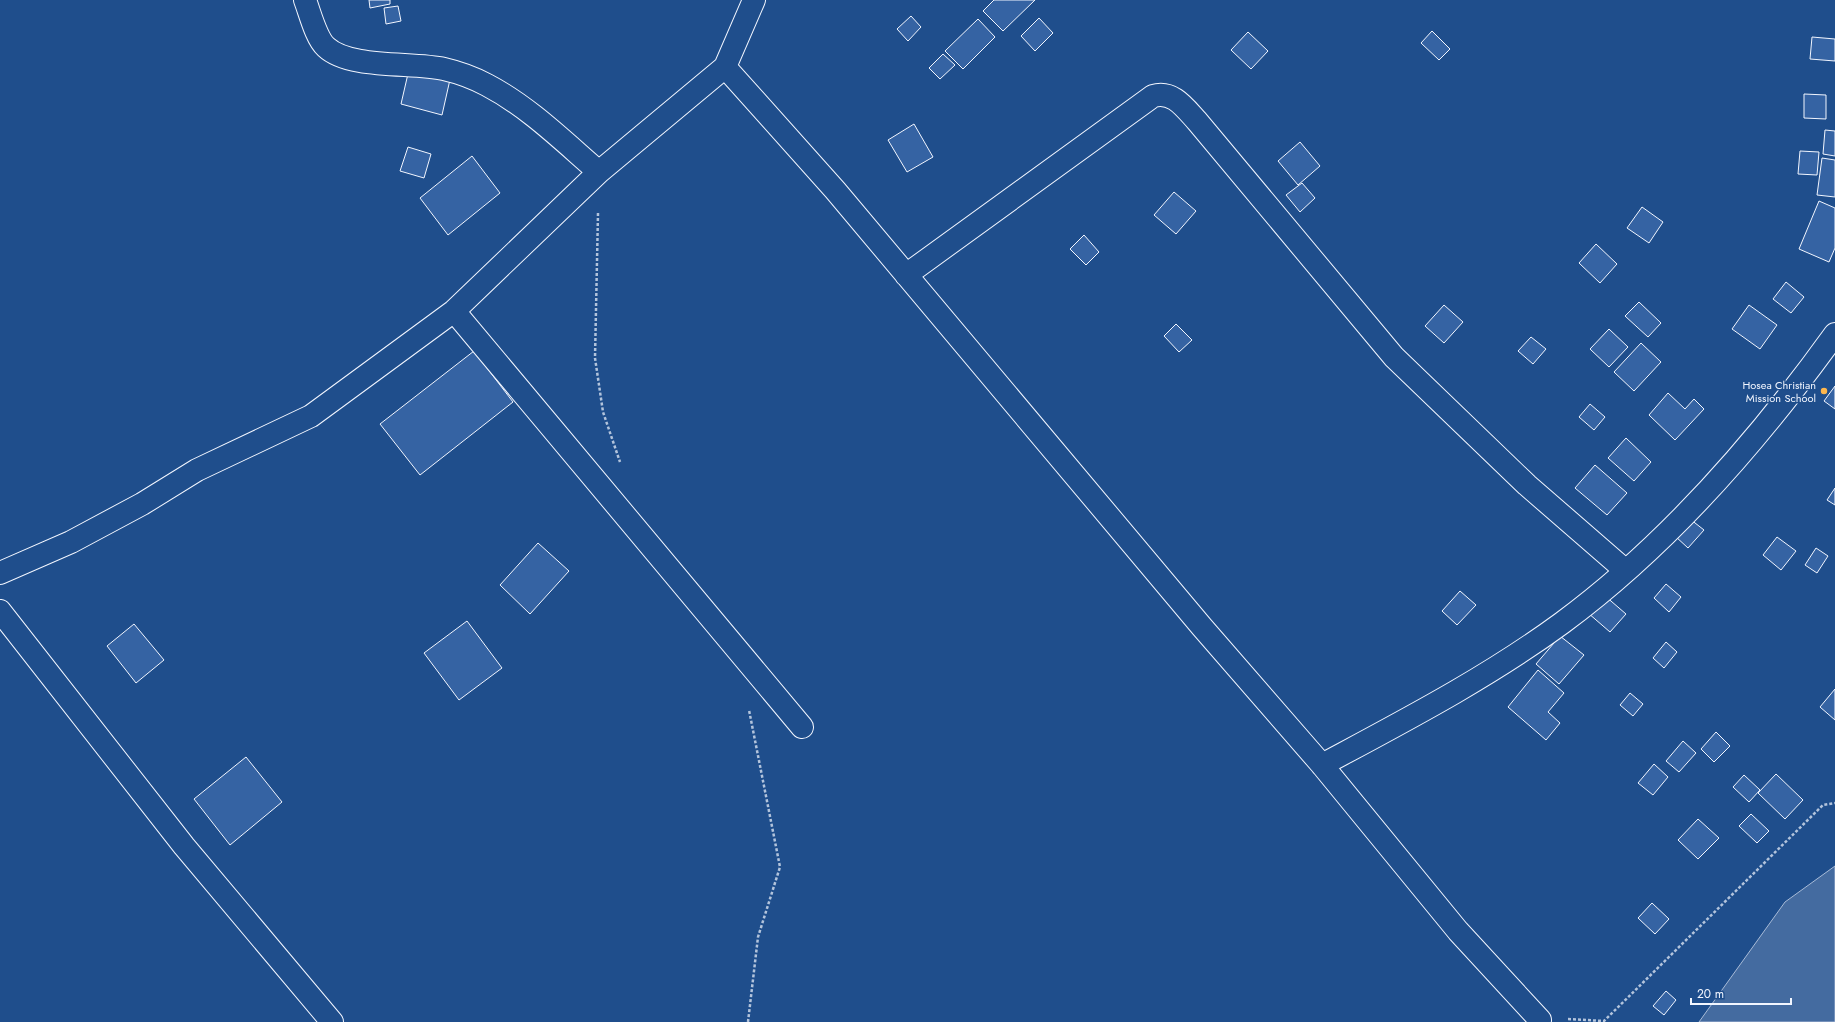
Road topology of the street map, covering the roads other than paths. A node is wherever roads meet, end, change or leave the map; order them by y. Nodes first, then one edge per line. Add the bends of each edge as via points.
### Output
1 (305, 0) edge
2 (754, 0) edge
3 (725, 67) junction
4 (599, 172) junction
5 (906, 275) junction
6 (454, 311) junction
7 (1835, 334) edge
8 (1626, 571) junction
9 (0, 573) edge
10 (0, 612) edge
11 (802, 727) dead end
12 (1322, 766) junction
13 (1540, 1020) road end
14 (332, 1022) edge

1 - 4 street via 320,39 335,54 353,59 444,69 486,84 526,109
2 - 3 street
3 - 4 street
3 - 5 street via 835,190
4 - 6 street
5 - 8 street via 1153,96 1169,95 1197,121 1394,357 1527,485
5 - 12 street
6 - 9 street via 311,416 197,470 142,504 71,542
6 - 11 street
7 - 8 street via 1742,452 1668,532
8 - 12 street via 1563,622 1493,670
10 - 14 street via 184,846
12 - 13 street via 1458,931

